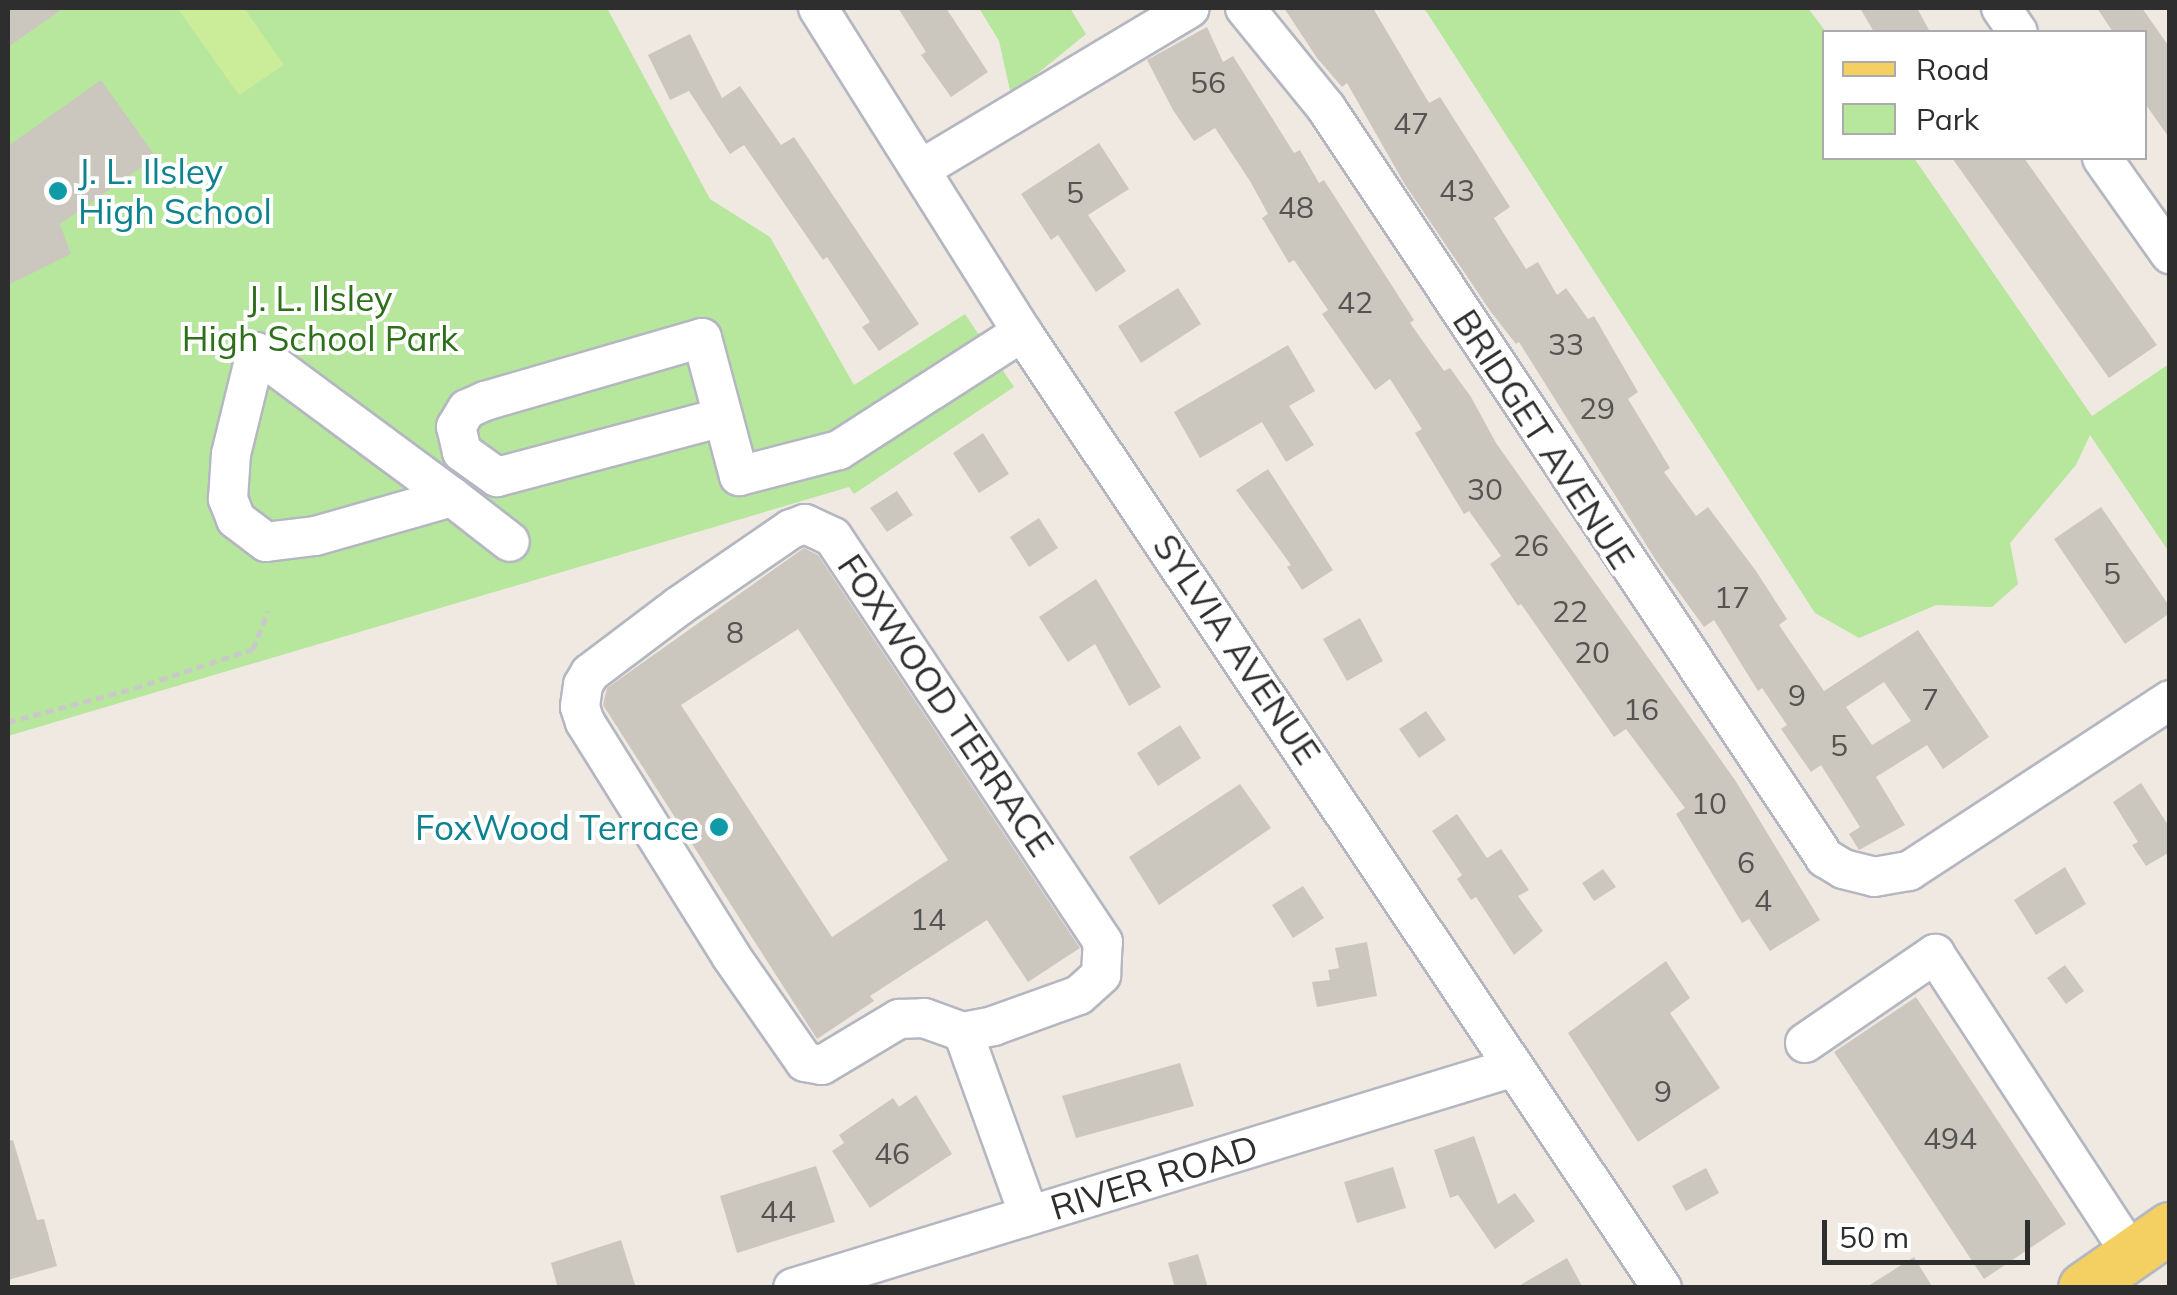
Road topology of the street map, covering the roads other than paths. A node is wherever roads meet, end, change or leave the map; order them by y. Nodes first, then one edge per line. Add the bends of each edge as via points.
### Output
1 (818, 8) edge
2 (1190, 8) edge
3 (1244, 8) edge
4 (2001, 8) edge
5 (2017, 30) edge
6 (2103, 160) edge
7 (921, 169) junction
8 (2170, 254) edge
9 (1022, 332) junction
10 (723, 418) junction
11 (452, 497) junction
12 (510, 542) dead end
13 (2170, 700) edge
14 (964, 1032) junction
15 (1805, 1042) dead end
16 (1514, 1067) junction
17 (1030, 1215) junction
18 (2150, 1241) edge
19 (793, 1288) edge
20 (1662, 1288) edge
21 (2084, 1288) edge

1 - 7 street, SYLVIA AVENUE
2 - 7 street
3 - 13 street, BRIDGET AVENUE via 1327,109 1810,842 1842,868 1885,877 1916,868
4 - 5 street
6 - 8 street
7 - 9 street, SYLVIA AVENUE
9 - 10 street via 838,450 739,476
9 - 16 street, SYLVIA AVENUE
10 - 10 street via 702,338 485,401 467,409 456,428 462,452 497,477
11 - 11 street via 315,536 266,542 236,519 228,499 230,454 256,352
11 - 12 street
14 - 14 street, FOXWOOD TERRACE via 924,1018 899,1019 822,1066 804,1062 585,722 579,696 590,673 791,528 805,524 833,537 1103,942 1101,974 1079,995
14 - 17 street
15 - 18 street via 1935,954
16 - 17 street, RIVER ROAD
16 - 20 street, SYLVIA AVENUE
17 - 19 street, RIVER ROAD
18 - 21 main road

